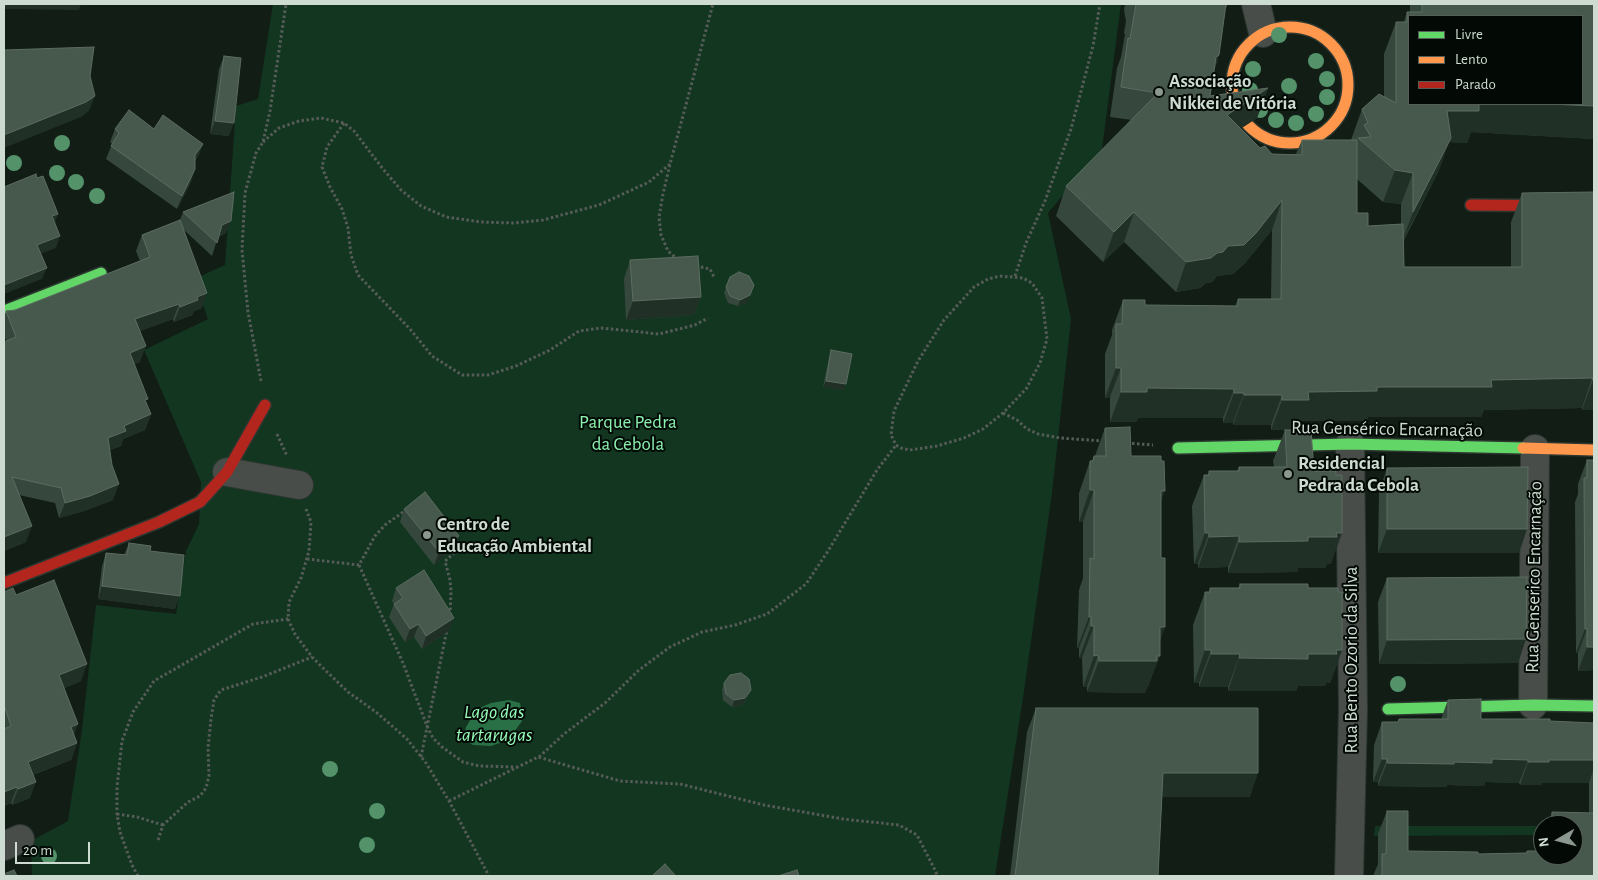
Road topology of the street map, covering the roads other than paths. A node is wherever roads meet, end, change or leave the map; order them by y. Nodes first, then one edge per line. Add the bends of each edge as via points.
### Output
1 (1256, 4) edge
2 (1263, 33) junction
3 (1471, 205) dead end
4 (1594, 206) edge
5 (101, 273) dead end
6 (4, 311) edge
7 (265, 405) road end
8 (1350, 444) junction
9 (1178, 448) road end
10 (1535, 449) junction
11 (1594, 450) edge
12 (227, 472) junction
13 (299, 485) road end
14 (4, 583) edge
15 (1533, 705) junction
16 (1594, 706) edge
17 (1388, 709) joint
18 (1353, 710) junction
19 (1349, 876) edge

1 - 2 street
2 - 2 street via 1246,45 1237,59 1231,78 1234,104 1248,127 1265,139 1286,145 1313,140 1332,127 1344,109 1348,84 1344,63 1336,49 1305,28 1281,27
3 - 4 street
5 - 6 street
7 - 12 street
8 - 9 street, Rua Gensérico Encarnação
8 - 10 street, Rua Gensérico Encarnação
8 - 18 street, Rua Bento Ozorio da Silva
10 - 11 street, Rua Gensérico Encarnação
10 - 15 street, Rua Genserico Encarnação
12 - 13 street
12 - 14 street via 200,502 159,522
15 - 16 street
15 - 17 street
17 - 18 street
18 - 19 street, Rua Bento Ozorio da Silva

